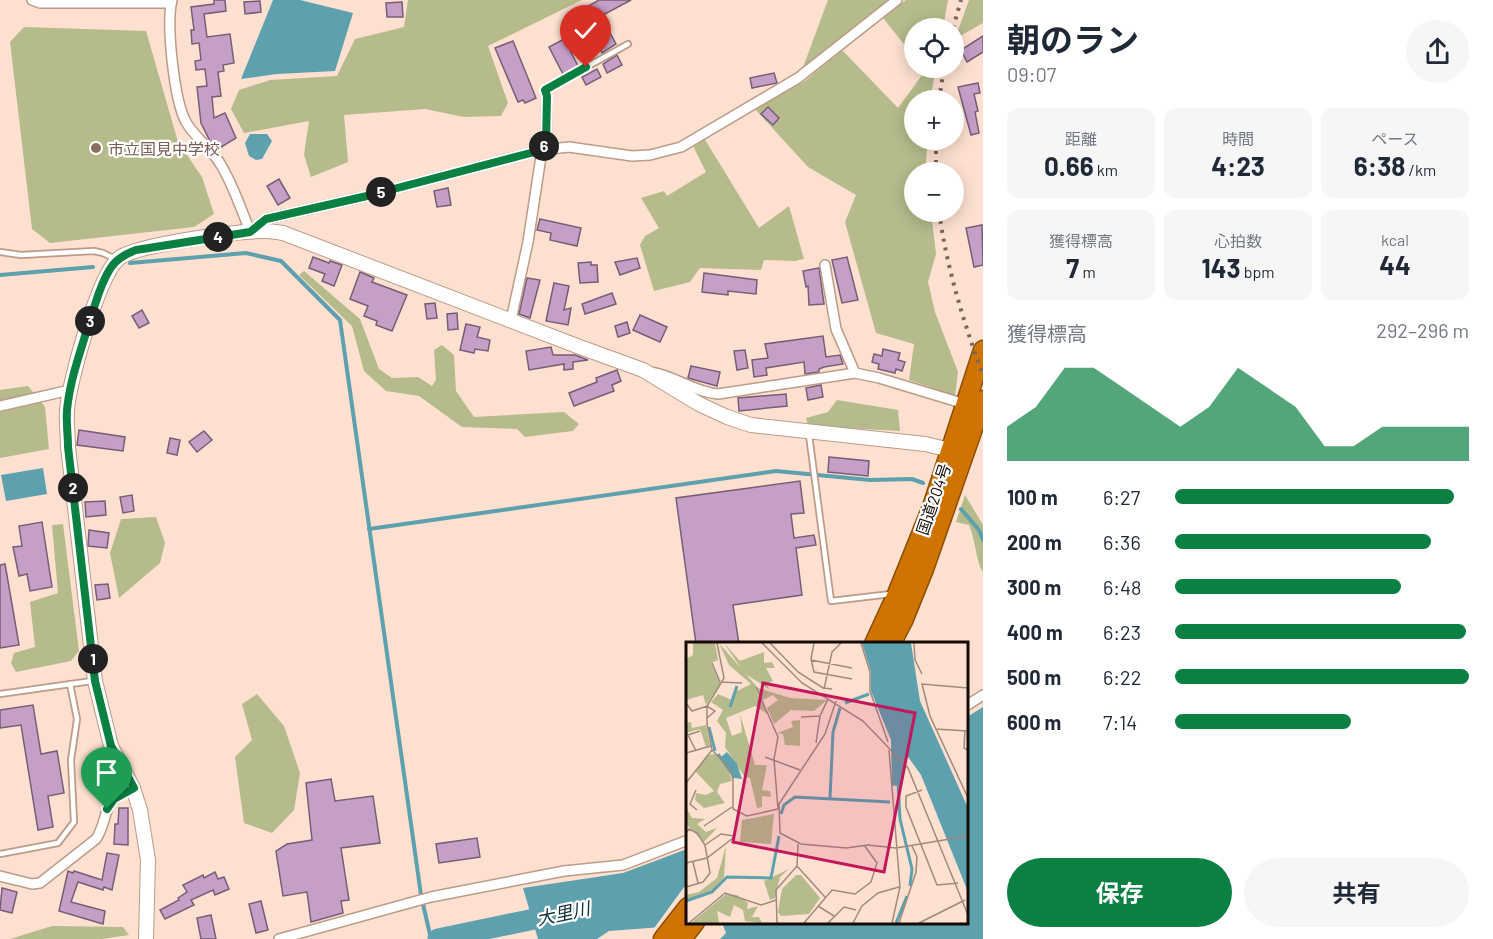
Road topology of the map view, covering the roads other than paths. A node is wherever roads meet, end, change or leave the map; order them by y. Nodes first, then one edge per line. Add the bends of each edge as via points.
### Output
1 (897, 0) edge
2 (38, 1) edge
3 (171, 2) edge
4 (628, 44) dead end
5 (547, 96) joint
6 (542, 150) junction
7 (250, 232) junction
8 (0, 252) edge
9 (117, 260) junction
10 (825, 265) dead end
11 (510, 320) junction
12 (983, 350) edge
13 (643, 370) junction
14 (855, 373) junction
15 (70, 390) junction
16 (983, 400) edge
17 (965, 404) junction
18 (0, 406) edge
19 (808, 432) junction
20 (957, 451) junction
21 (897, 594) junction
22 (875, 642) edge
23 (892, 642) edge
24 (95, 681) junction
25 (70, 684) junction
26 (0, 694) edge
27 (983, 695) edge
28 (968, 705) edge
29 (134, 788) junction
30 (686, 840) edge
31 (0, 854) edge
32 (0, 876) edge
33 (686, 911) edge
34 (680, 932) edge
35 (146, 939) edge
36 (279, 939) edge

1 - 6 street via 798,78 681,147 650,155 569,147
2 - 3 street
3 - 7 street via 171,53 184,119 220,163
4 - 5 lane via 545,90
5 - 6 street via 546,143
6 - 7 street via 266,219
6 - 11 street via 528,242
7 - 9 street via 148,247
7 - 11 street via 283,233
8 - 9 lane via 21,255 94,251
9 - 15 street via 101,286
10 - 14 street via 836,329
11 - 13 street
12 - 17 highway, 国道204号
13 - 14 street via 667,375 704,393 718,394
13 - 19 street via 727,417 752,425
14 - 17 street
15 - 18 street
15 - 24 street via 68,447
16 - 20 highway, 国道204号
17 - 20 highway, 国道204号
19 - 20 street
19 - 21 lane via 831,601
20 - 21 highway, 国道204号
20 - 23 highway, 国道204号 via 924,569
21 - 22 highway, 国道204号
24 - 25 lane
24 - 29 street via 111,746
25 - 26 lane
25 - 31 lane via 77,719 71,760 74,822 58,843
27 - 28 street
29 - 32 street via 114,799 96,839 40,883
29 - 35 street via 148,860
30 - 36 street via 623,865 430,897
33 - 34 highway

